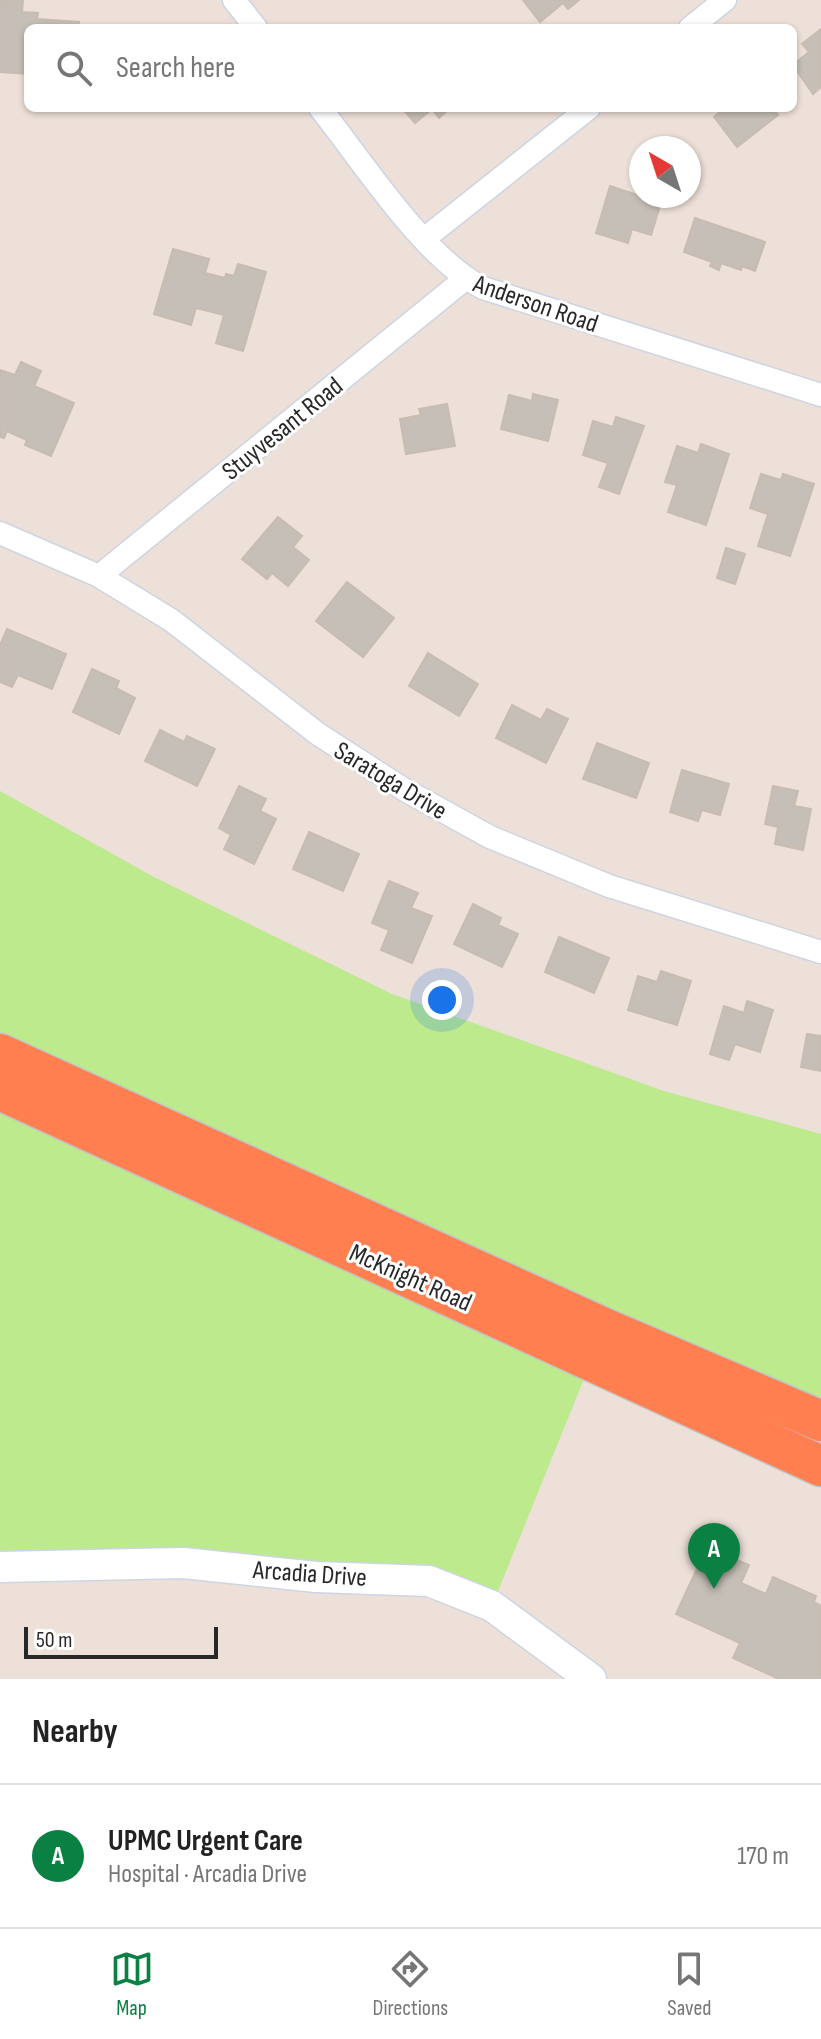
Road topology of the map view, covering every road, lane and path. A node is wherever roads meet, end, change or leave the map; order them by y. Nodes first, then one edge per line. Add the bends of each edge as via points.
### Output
1 (234, 0) edge
2 (725, 0) edge
3 (253, 24) edge
4 (695, 24) edge
5 (323, 112) edge
6 (584, 112) edge
7 (424, 239) junction
8 (465, 279) junction
9 (821, 395) edge
10 (0, 533) edge
11 (99, 576) junction
12 (821, 952) edge
13 (0, 1054) edge
14 (0, 1090) edge
15 (821, 1421) edge
16 (821, 1466) edge
17 (0, 1567) edge
18 (591, 1679) edge

1 - 3 street
2 - 4 street
5 - 7 street, Anderson Road
6 - 7 street
7 - 8 street, Anderson Road
8 - 9 street, Anderson Road
8 - 11 street, Stuyvesant Road
10 - 11 street, Saratoga Drive
11 - 12 street, Saratoga Drive via 171,620 318,734 490,837 609,886
13 - 15 highway, McKnight Road
14 - 16 highway, McKnight Road
17 - 18 street, Arcadia Drive via 183,1563 316,1577 429,1581 492,1606

